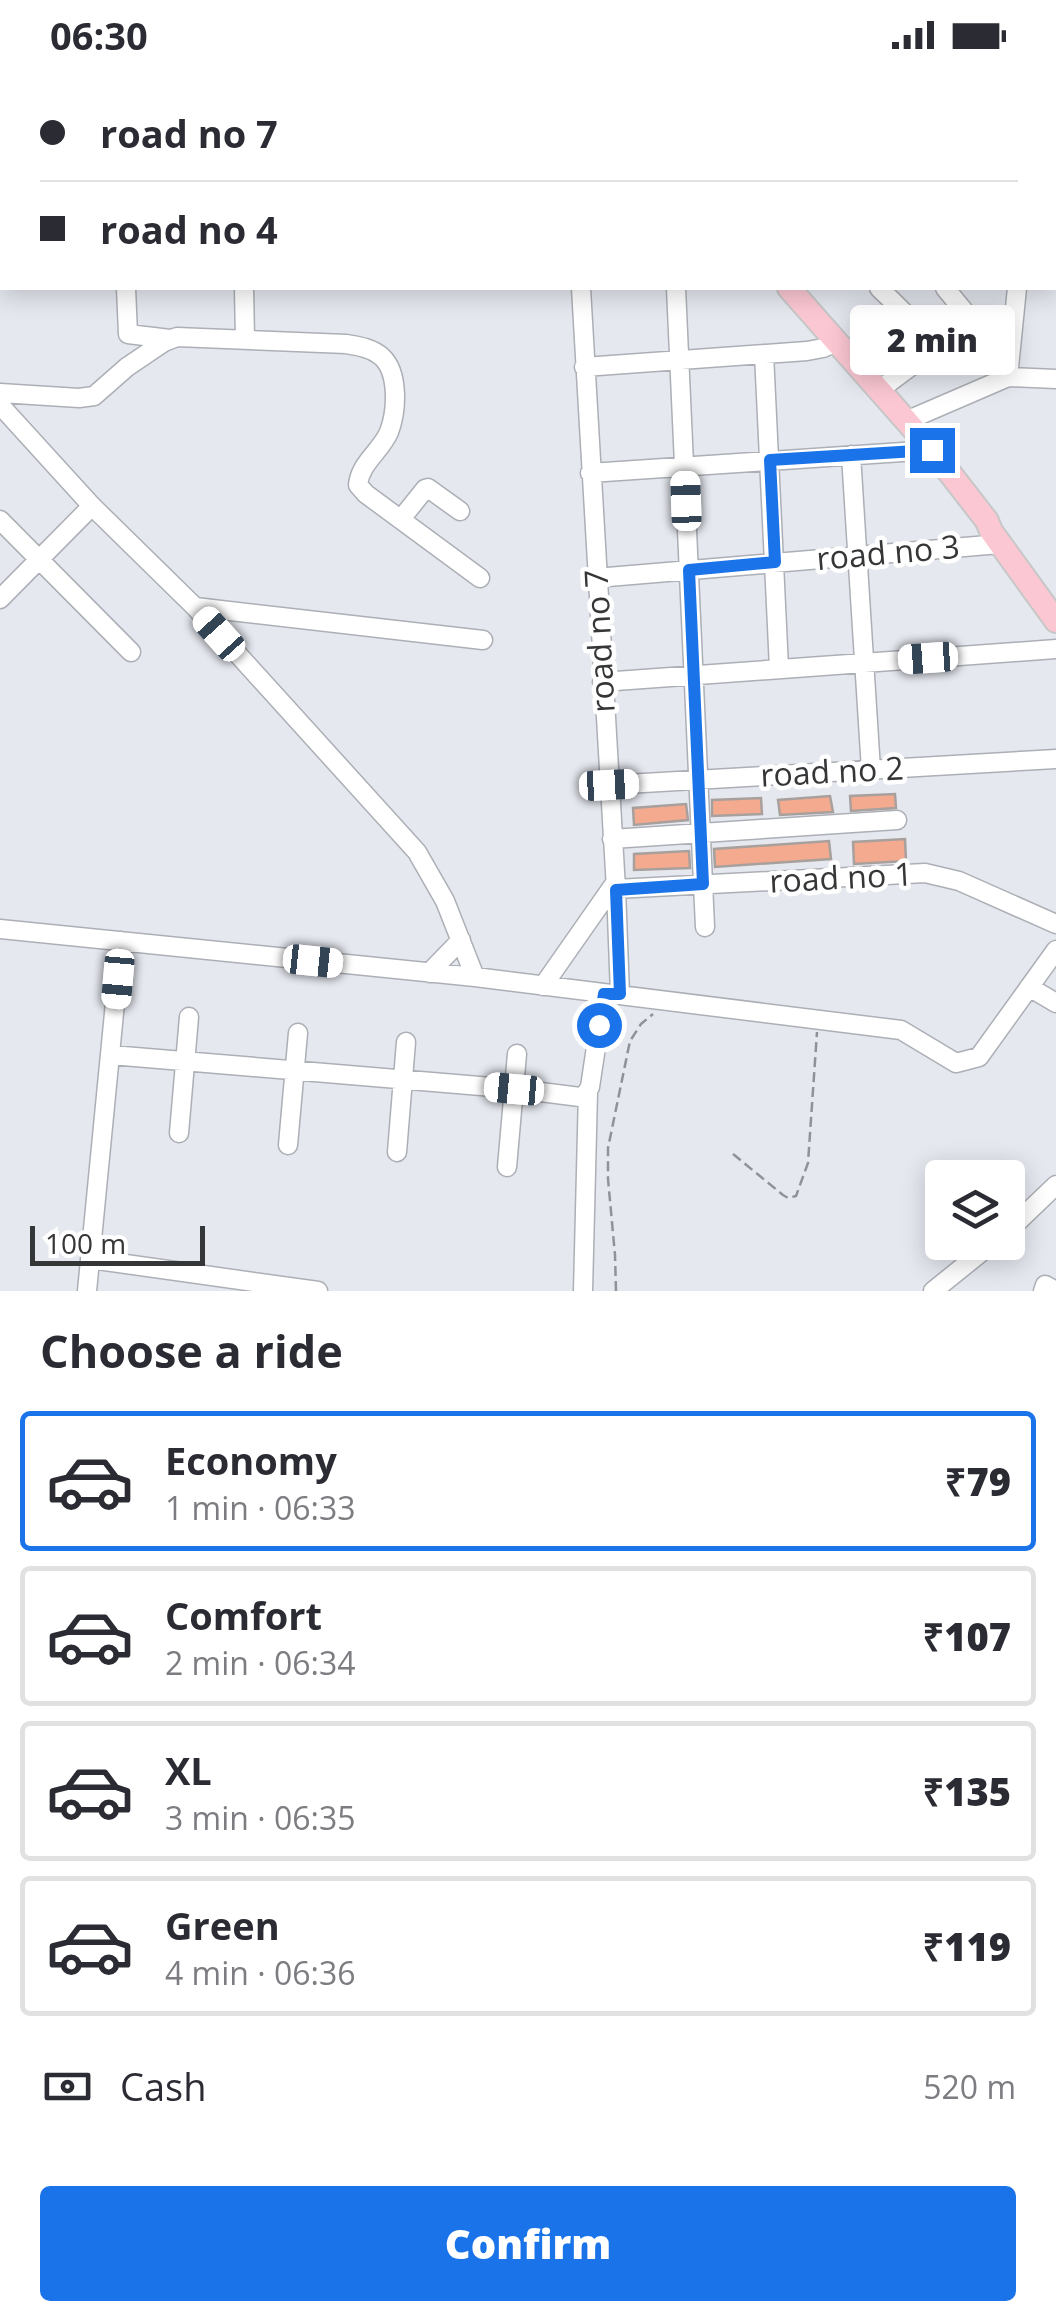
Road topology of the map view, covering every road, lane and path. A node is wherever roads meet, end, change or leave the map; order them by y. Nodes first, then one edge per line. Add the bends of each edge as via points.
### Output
1 (126, 290) edge
2 (244, 290) edge
3 (581, 290) edge
4 (676, 290) edge
5 (791, 290) edge
6 (881, 290) edge
7 (947, 290) edge
8 (1017, 290) edge
9 (969, 316) dead end
10 (170, 339) junction
11 (245, 339) junction
12 (836, 342) junction
13 (764, 354) junction
14 (679, 360) junction
15 (584, 367) junction
16 (1008, 376) junction
17 (1056, 379) edge
18 (879, 390) junction
19 (0, 393) edge
20 (0, 405) edge
21 (906, 421) junction
22 (932, 450) junction
23 (851, 455) junction
24 (770, 460) junction
25 (684, 466) junction
26 (590, 473) junction
27 (92, 506) junction
28 (460, 511) dead end
29 (0, 520) edge
30 (400, 520) junction
31 (987, 521) junction
32 (1000, 544) junction
33 (857, 556) junction
34 (39, 558) junction
35 (775, 562) junction
36 (689, 570) junction
37 (480, 578) dead end
38 (596, 578) junction
39 (1056, 596) edge
40 (0, 599) edge
41 (195, 607) junction
42 (1056, 621) edge
43 (483, 640) dead end
44 (1056, 649) edge
45 (131, 652) dead end
46 (864, 662) junction
47 (780, 668) junction
48 (694, 674) junction
49 (602, 682) junction
50 (1056, 759) edge
51 (871, 770) junction
52 (698, 780) junction
53 (609, 785) junction
54 (897, 820) dead end
55 (702, 834) junction
56 (612, 839) junction
57 (703, 884) junction
58 (616, 886) junction
59 (1056, 924) edge
60 (705, 928) dead end
61 (0, 929) edge
62 (461, 940) junction
63 (120, 941) junction
64 (1056, 950) edge
65 (429, 973) junction
66 (475, 977) junction
67 (543, 986) junction
68 (1029, 987) junction
69 (612, 994) junction
70 (670, 1001) junction
71 (1056, 1002) edge
72 (189, 1017) dead end
73 (818, 1021) junction
74 (298, 1033) dead end
75 (406, 1042) dead end
76 (517, 1054) dead end
77 (111, 1055) junction
78 (185, 1061) junction
79 (295, 1070) junction
80 (403, 1080) junction
81 (514, 1089) junction
82 (588, 1092) junction
83 (179, 1133) dead end
84 (288, 1145) dead end
85 (397, 1152) dead end
86 (733, 1154) dead end
87 (507, 1167) dead end
88 (1056, 1184) edge
89 (1025, 1214) edge
90 (90, 1260) junction
91 (972, 1260) edge
92 (88, 1291) edge
93 (318, 1291) edge
94 (583, 1291) edge
95 (616, 1291) edge
96 (934, 1291) edge
97 (1043, 1291) edge
98 (1056, 1291) edge

1 - 10 street via 128,334
2 - 11 street
3 - 15 street, road no 7
4 - 14 street
5 - 12 main road
6 - 18 street via 929,348
7 - 9 street
8 - 16 street
10 - 11 street
10 - 19 street via 94,396
11 - 30 street via 346,344 382,358 394,390 389,432 358,485
12 - 13 street
12 - 18 main road
13 - 14 street
13 - 24 street
14 - 15 street
14 - 25 street
15 - 26 street, road no 7
16 - 17 street
16 - 21 street
18 - 21 main road
20 - 27 street
21 - 22 main road
22 - 23 street
22 - 31 main road
23 - 24 street
23 - 33 street
24 - 25 street
24 - 35 street
25 - 26 street
25 - 36 street
26 - 38 street, road no 7
27 - 34 street
27 - 41 street
28 - 30 street via 428,488
29 - 34 street
30 - 37 street
31 - 32 main road
31 - 39 main road
32 - 33 street, road no 3
32 - 42 main road
33 - 35 street, road no 3
33 - 46 street
34 - 40 street
34 - 45 street
35 - 36 street, road no 3
35 - 47 street
36 - 38 street, road no 3
36 - 48 street
38 - 49 street, road no 7
41 - 43 street
41 - 62 street via 417,852
44 - 46 street
46 - 47 street
46 - 51 street
47 - 48 street
48 - 49 street
48 - 52 street
49 - 53 street, road no 7
50 - 51 street, road no 2
51 - 52 street, road no 2
52 - 53 street, road no 2
52 - 55 street
53 - 56 street, road no 7
54 - 55 street
55 - 56 street
55 - 57 street
56 - 58 street, road no 7
57 - 58 street, road no 1
57 - 59 street, road no 1 via 925,873
57 - 60 street
58 - 67 street
58 - 69 street, road no 7
61 - 63 street
62 - 65 street
62 - 66 street
63 - 65 street
63 - 77 street
64 - 68 street
65 - 66 street
66 - 67 street
67 - 69 street
68 - 71 street
68 - 73 street via 979,1057 956,1063 901,1030
69 - 70 street
69 - 82 street, road no 7
70 - 73 street
70 - 95 path via 630,1041 611,1133 607,1165
72 - 78 street
73 - 86 path via 808,1163 796,1196 783,1195
74 - 79 street
75 - 80 street
76 - 81 street
77 - 78 street
77 - 90 street
78 - 79 street
78 - 83 street
79 - 80 street
79 - 84 street
80 - 81 street
80 - 85 street
81 - 82 street via 580,1097
81 - 87 street
82 - 94 street, road no 7
88 - 89 street
90 - 92 street
90 - 93 street
91 - 96 street
97 - 98 street via 1046,1285

